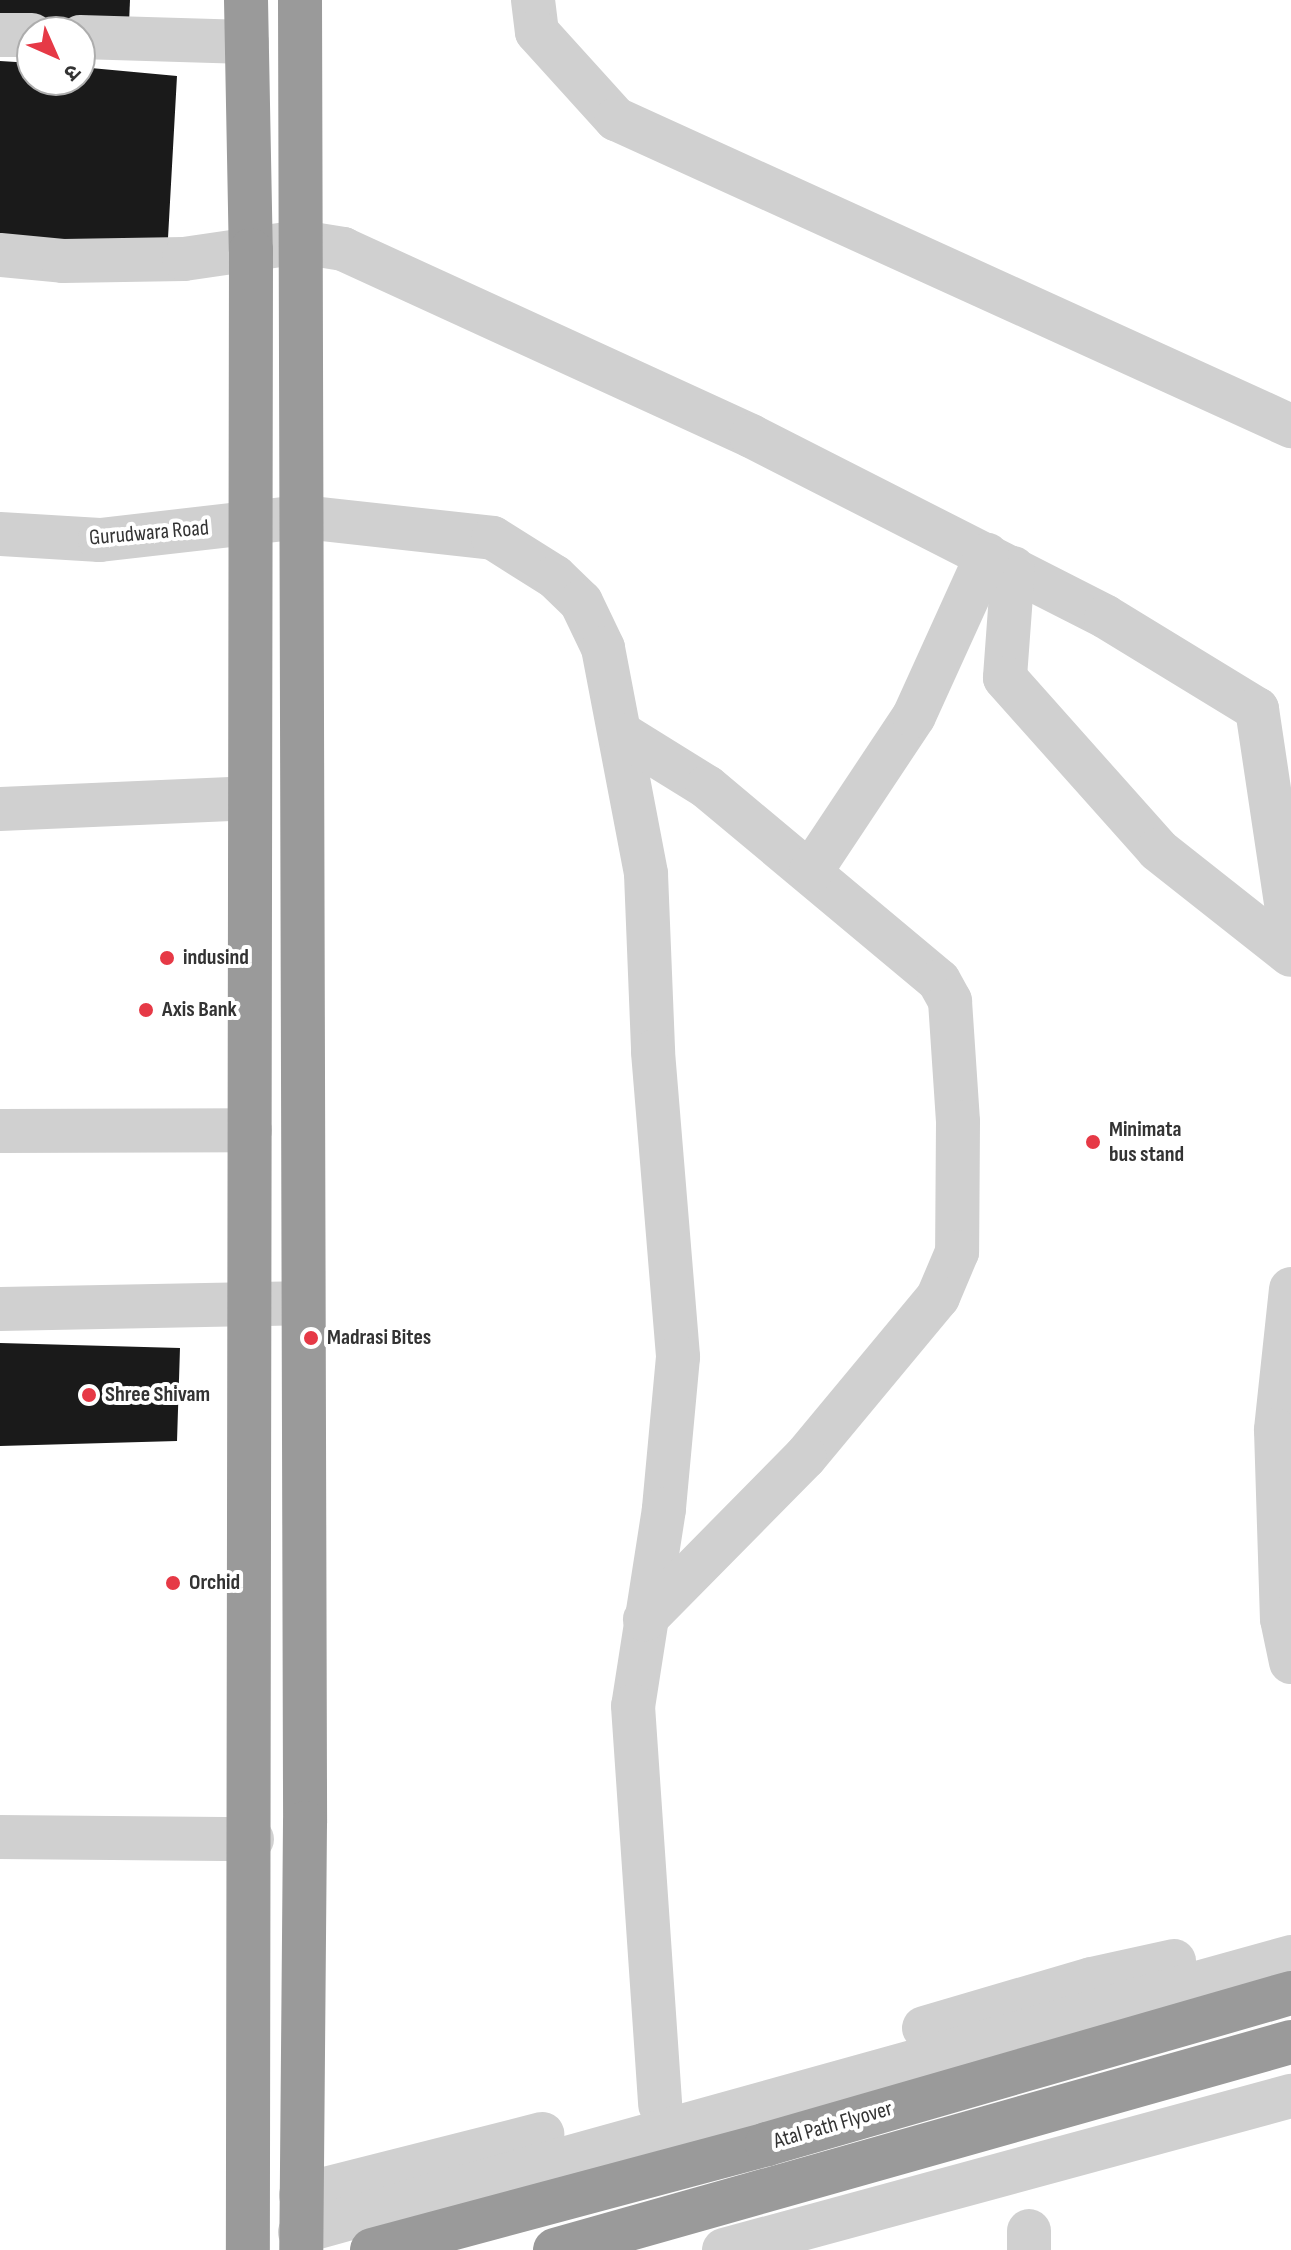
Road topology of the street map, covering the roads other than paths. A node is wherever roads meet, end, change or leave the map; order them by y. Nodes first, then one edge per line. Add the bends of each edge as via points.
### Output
1 (300, 0) edge
2 (533, 0) edge
3 (246, 21) edge
4 (96, 35) edge
5 (300, 242) junction
6 (251, 250) junction
7 (0, 255) edge
8 (1291, 426) edge
9 (303, 517) junction
10 (249, 524) junction
11 (0, 534) edge
12 (1000, 562) junction
13 (623, 735) junction
14 (248, 798) junction
15 (0, 809) edge
16 (811, 871) junction
17 (1291, 936) edge
18 (1291, 955) edge
19 (250, 1130) junction
20 (0, 1131) edge
21 (1291, 1289) edge
22 (300, 1303) junction
23 (251, 1307) junction
24 (0, 1309) edge
25 (645, 1619) junction
26 (1291, 1662) edge
27 (0, 1837) edge
28 (252, 1839) junction
29 (1291, 1927) edge
30 (1291, 1957) edge
31 (1291, 1993) edge
32 (1291, 2042) edge
33 (1291, 2096) edge
34 (660, 2105) junction
35 (301, 2225) edge
36 (244, 2249) edge
37 (372, 2250) edge
38 (555, 2250) edge
39 (724, 2250) edge

1 - 5 highway
2 - 8 street via 537,32 616,119
3 - 4 street
3 - 6 highway
5 - 6 street
5 - 9 highway
5 - 12 street via 343,249 381,265 751,436
6 - 7 street via 184,259 63,261
6 - 10 highway
9 - 10 street, Gurudwara Road
9 - 13 street, Gurudwara Road via 493,538 527,557 581,602 603,648
9 - 22 highway
10 - 11 street, Gurudwara Road via 100,540
10 - 14 highway
12 - 16 street via 914,716
12 - 17 street via 1106,617 1257,709
12 - 18 street via 1005,678 1158,850
13 - 16 street via 707,787
13 - 25 street, Gurudwara Road via 646,874 653,1052 678,1357 664,1509
14 - 15 street
14 - 19 highway
16 - 25 street via 925,965 950,1001 958,1122 957,1252 938,1297 903,1343 805,1457
19 - 20 street
19 - 23 highway
21 - 26 street via 1276,1430 1282,1619
22 - 23 street
22 - 35 highway via 305,1823
23 - 24 street
23 - 28 highway
25 - 34 street, Gurudwara Road via 633,1706
27 - 28 street
28 - 36 highway
29 - 34 street via 1233,1949 1092,1979
30 - 35 street
31 - 37 highway, Atal Path Flyover via 767,2144
32 - 38 highway
33 - 39 street
34 - 35 street

